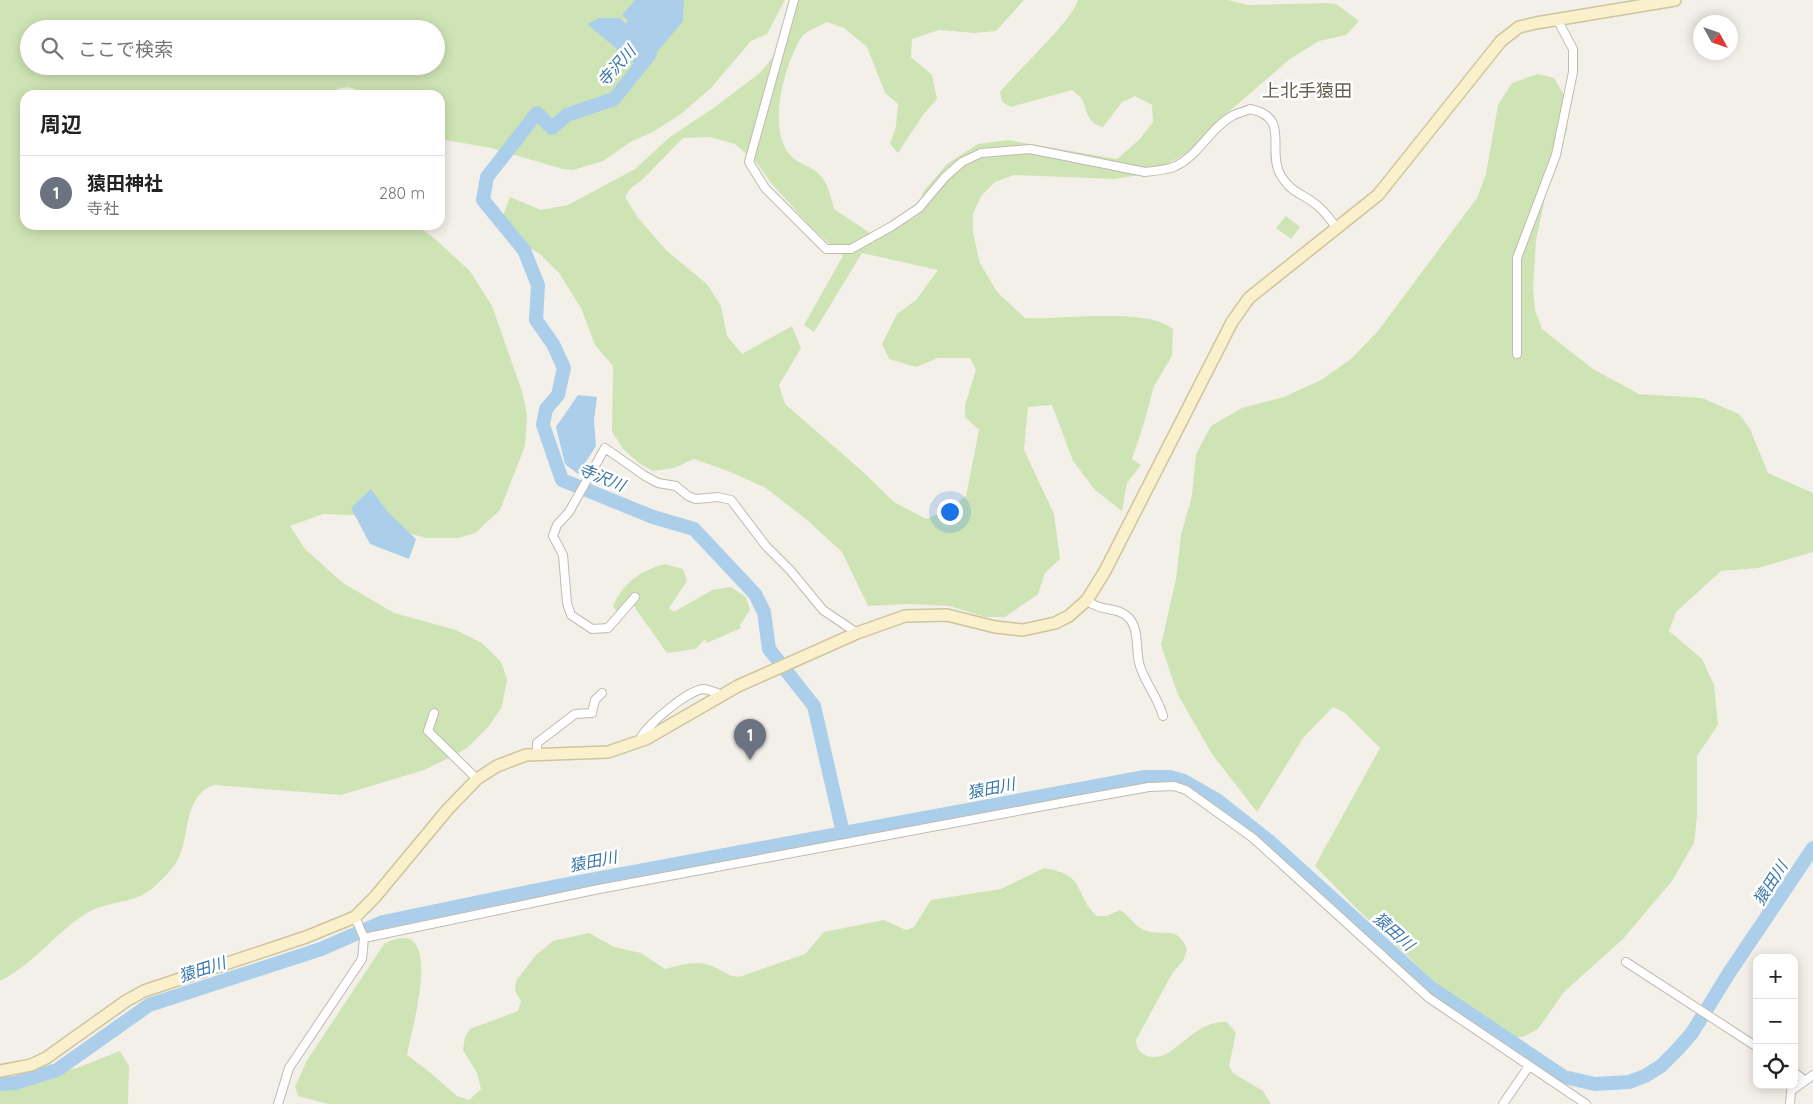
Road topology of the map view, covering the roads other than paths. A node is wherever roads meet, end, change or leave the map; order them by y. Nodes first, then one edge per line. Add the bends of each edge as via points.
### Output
1 (794, 0) edge
2 (1674, 0) edge
3 (1557, 19) junction
4 (1337, 228) junction
5 (1517, 354) dead end
6 (635, 597) dead end
7 (1087, 600) junction
8 (858, 633) junction
9 (602, 692) dead end
10 (723, 695) junction
11 (434, 713) dead end
12 (1163, 716) dead end
13 (639, 742) junction
14 (536, 755) junction
15 (477, 779) junction
16 (360, 929) junction
17 (1626, 962) dead end
18 (1753, 1044) edge
19 (1529, 1066) junction
20 (0, 1071) edge
21 (1798, 1075) edge
22 (1813, 1075) edge
23 (1804, 1080) junction
24 (278, 1104) edge
25 (1503, 1104) edge
26 (1586, 1104) edge
27 (1790, 1104) edge

1 - 4 street via 748,162 765,188 826,249 850,249 898,222 919,208 944,177 962,162 981,153 1030,149 1115,167 1153,171 1175,166 1198,151 1221,124 1250,109 1268,117 1274,125 1279,171 1291,190 1319,206
2 - 3 street
3 - 4 street via 1519,27 1501,41 1378,194
3 - 5 street via 1573,49 1573,72 1556,155 1517,258
4 - 7 street via 1249,298 1232,322 1105,571
6 - 8 street via 608,628 592,629 571,615 563,555 552,536 605,448 645,476 658,483 676,486 688,496 718,496 731,500 766,546 824,610
7 - 8 street via 1069,616 1038,628 995,627 947,615 922,614 905,616
7 - 12 street via 1093,606 1120,612 1134,625 1139,664
8 - 10 street
9 - 14 street via 595,700 592,713 574,714 537,744
10 - 13 street
10 - 13 street via 704,689 692,693 648,728
11 - 15 street via 428,731
13 - 14 street via 608,752
14 - 15 street via 526,755 497,766
15 - 16 street via 375,897
16 - 19 street via 1080,799 1174,786 1186,790 1253,838 1429,998
16 - 20 street via 306,937 144,991 126,1000 46,1058 31,1065
16 - 24 street via 362,959 289,1068
17 - 18 street
19 - 25 street
19 - 26 street
21 - 23 street
22 - 23 street
23 - 27 street via 1791,1091

